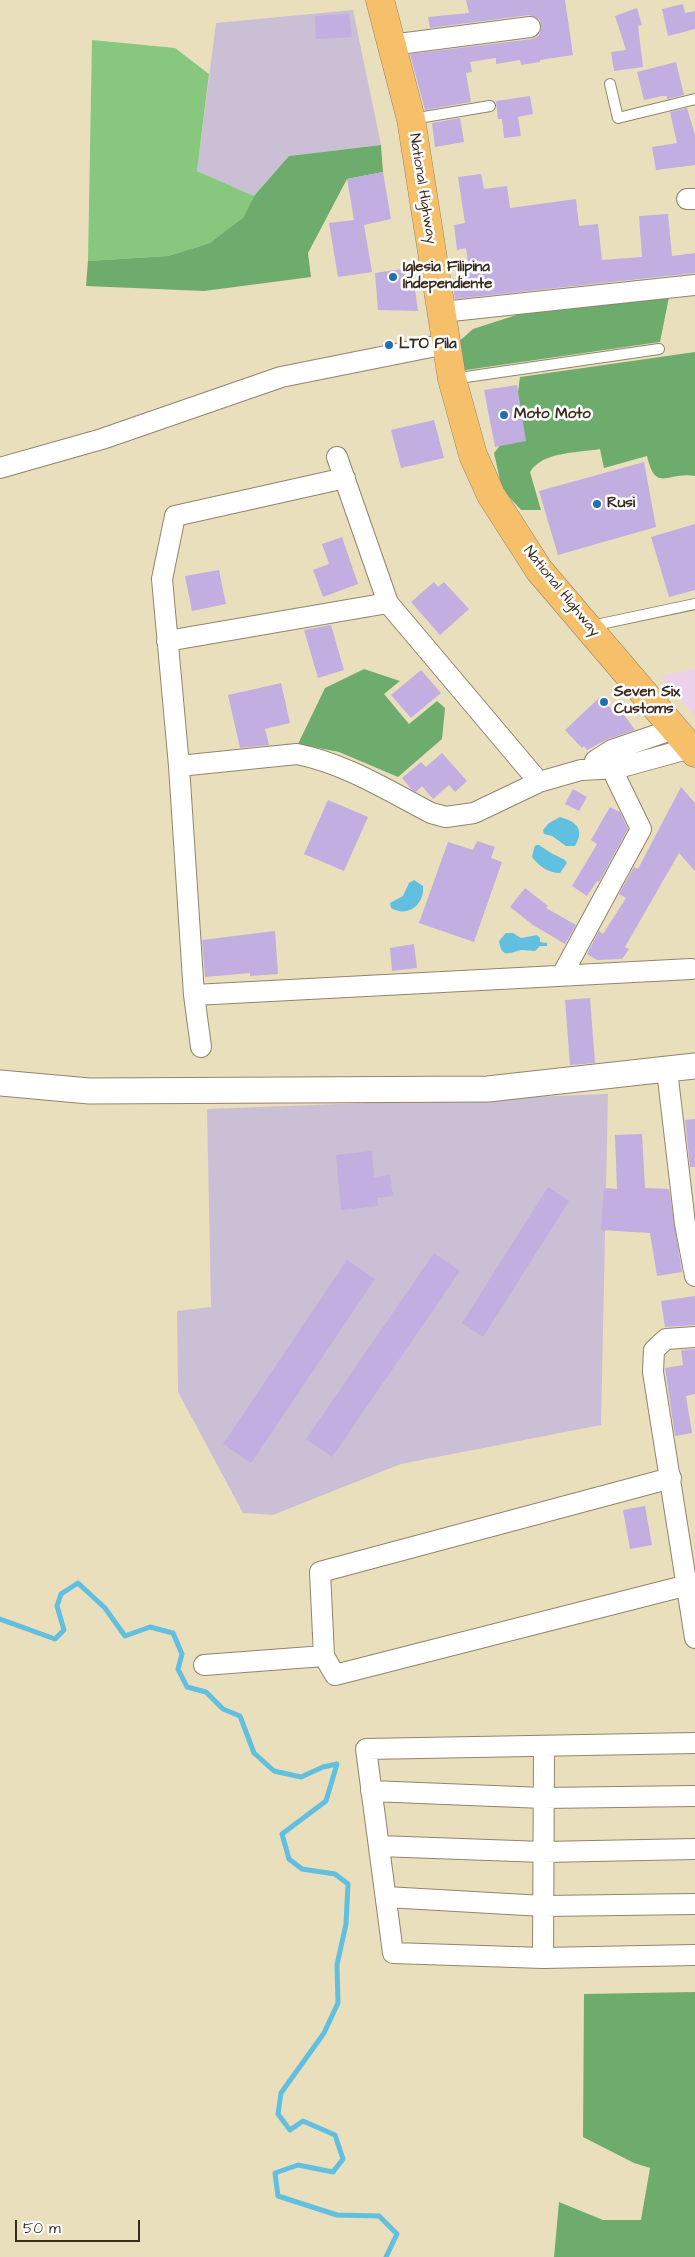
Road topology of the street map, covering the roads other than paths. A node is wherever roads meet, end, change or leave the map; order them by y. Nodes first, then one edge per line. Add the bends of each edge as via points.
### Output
1 (380, 0) edge
2 (530, 27) dead end
3 (391, 45) junction
4 (610, 84) dead end
5 (695, 99) edge
6 (490, 106) dead end
7 (411, 119) junction
8 (695, 285) edge
9 (442, 312) junction
10 (446, 344) junction
11 (659, 349) dead end
12 (452, 379) junction
13 (337, 456) dead end
14 (0, 468) edge
15 (344, 478) junction
16 (388, 603) junction
17 (695, 604) edge
18 (590, 626) junction
19 (167, 641) junction
20 (686, 743) edge
21 (607, 762) junction
22 (178, 766) junction
23 (539, 782) junction
24 (692, 970) dead end
25 (562, 975) junction
26 (194, 994) junction
27 (201, 1047) dead end
28 (695, 1066) edge
29 (667, 1070) junction
30 (0, 1083) edge
31 (695, 1276) edge
32 (695, 1337) edge
33 (671, 1478) junction
34 (688, 1585) junction
35 (695, 1638) edge
36 (324, 1656) junction
37 (204, 1665) dead end
38 (695, 1743) edge
39 (544, 1747) junction
40 (371, 1791) junction
41 (695, 1796) edge
42 (543, 1798) junction
43 (379, 1846) junction
44 (695, 1849) edge
45 (544, 1852) junction
46 (386, 1897) junction
47 (695, 1904) edge
48 (543, 1906) junction
49 (695, 1955) edge
50 (543, 1958) junction

1 - 3 main road, National Highway
2 - 3 street
3 - 7 main road, National Highway
4 - 5 lane via 618,118
6 - 7 lane
7 - 9 main road, National Highway
8 - 9 street
9 - 10 main road, National Highway
10 - 12 main road, National Highway
10 - 14 street via 282,377 102,440
11 - 12 lane
12 - 18 main road, National Highway via 473,455 491,495 539,570
13 - 15 street
15 - 16 street
15 - 19 street via 175,516 162,579
16 - 19 street
16 - 23 street
17 - 18 lane
18 - 20 main road, National Highway
19 - 22 street
20 - 21 street
21 - 23 street
21 - 25 street via 641,829
22 - 23 street via 297,754 349,770 431,813 446,817 474,813
22 - 26 street
24 - 25 street
25 - 26 street
26 - 27 street
28 - 29 street
29 - 30 street via 488,1089 89,1091
29 - 31 street via 685,1224
32 - 33 street via 666,1339 654,1350 653,1372
33 - 34 street
33 - 36 street via 320,1572
34 - 35 street
34 - 36 street via 335,1675
36 - 37 street
38 - 39 street
39 - 40 street via 366,1750
39 - 42 street
40 - 42 street
40 - 43 street
41 - 42 street
42 - 45 street
43 - 45 street
43 - 46 street
44 - 45 street
45 - 48 street
46 - 48 street
46 - 50 street via 393,1953
47 - 48 street
48 - 50 street
49 - 50 street

